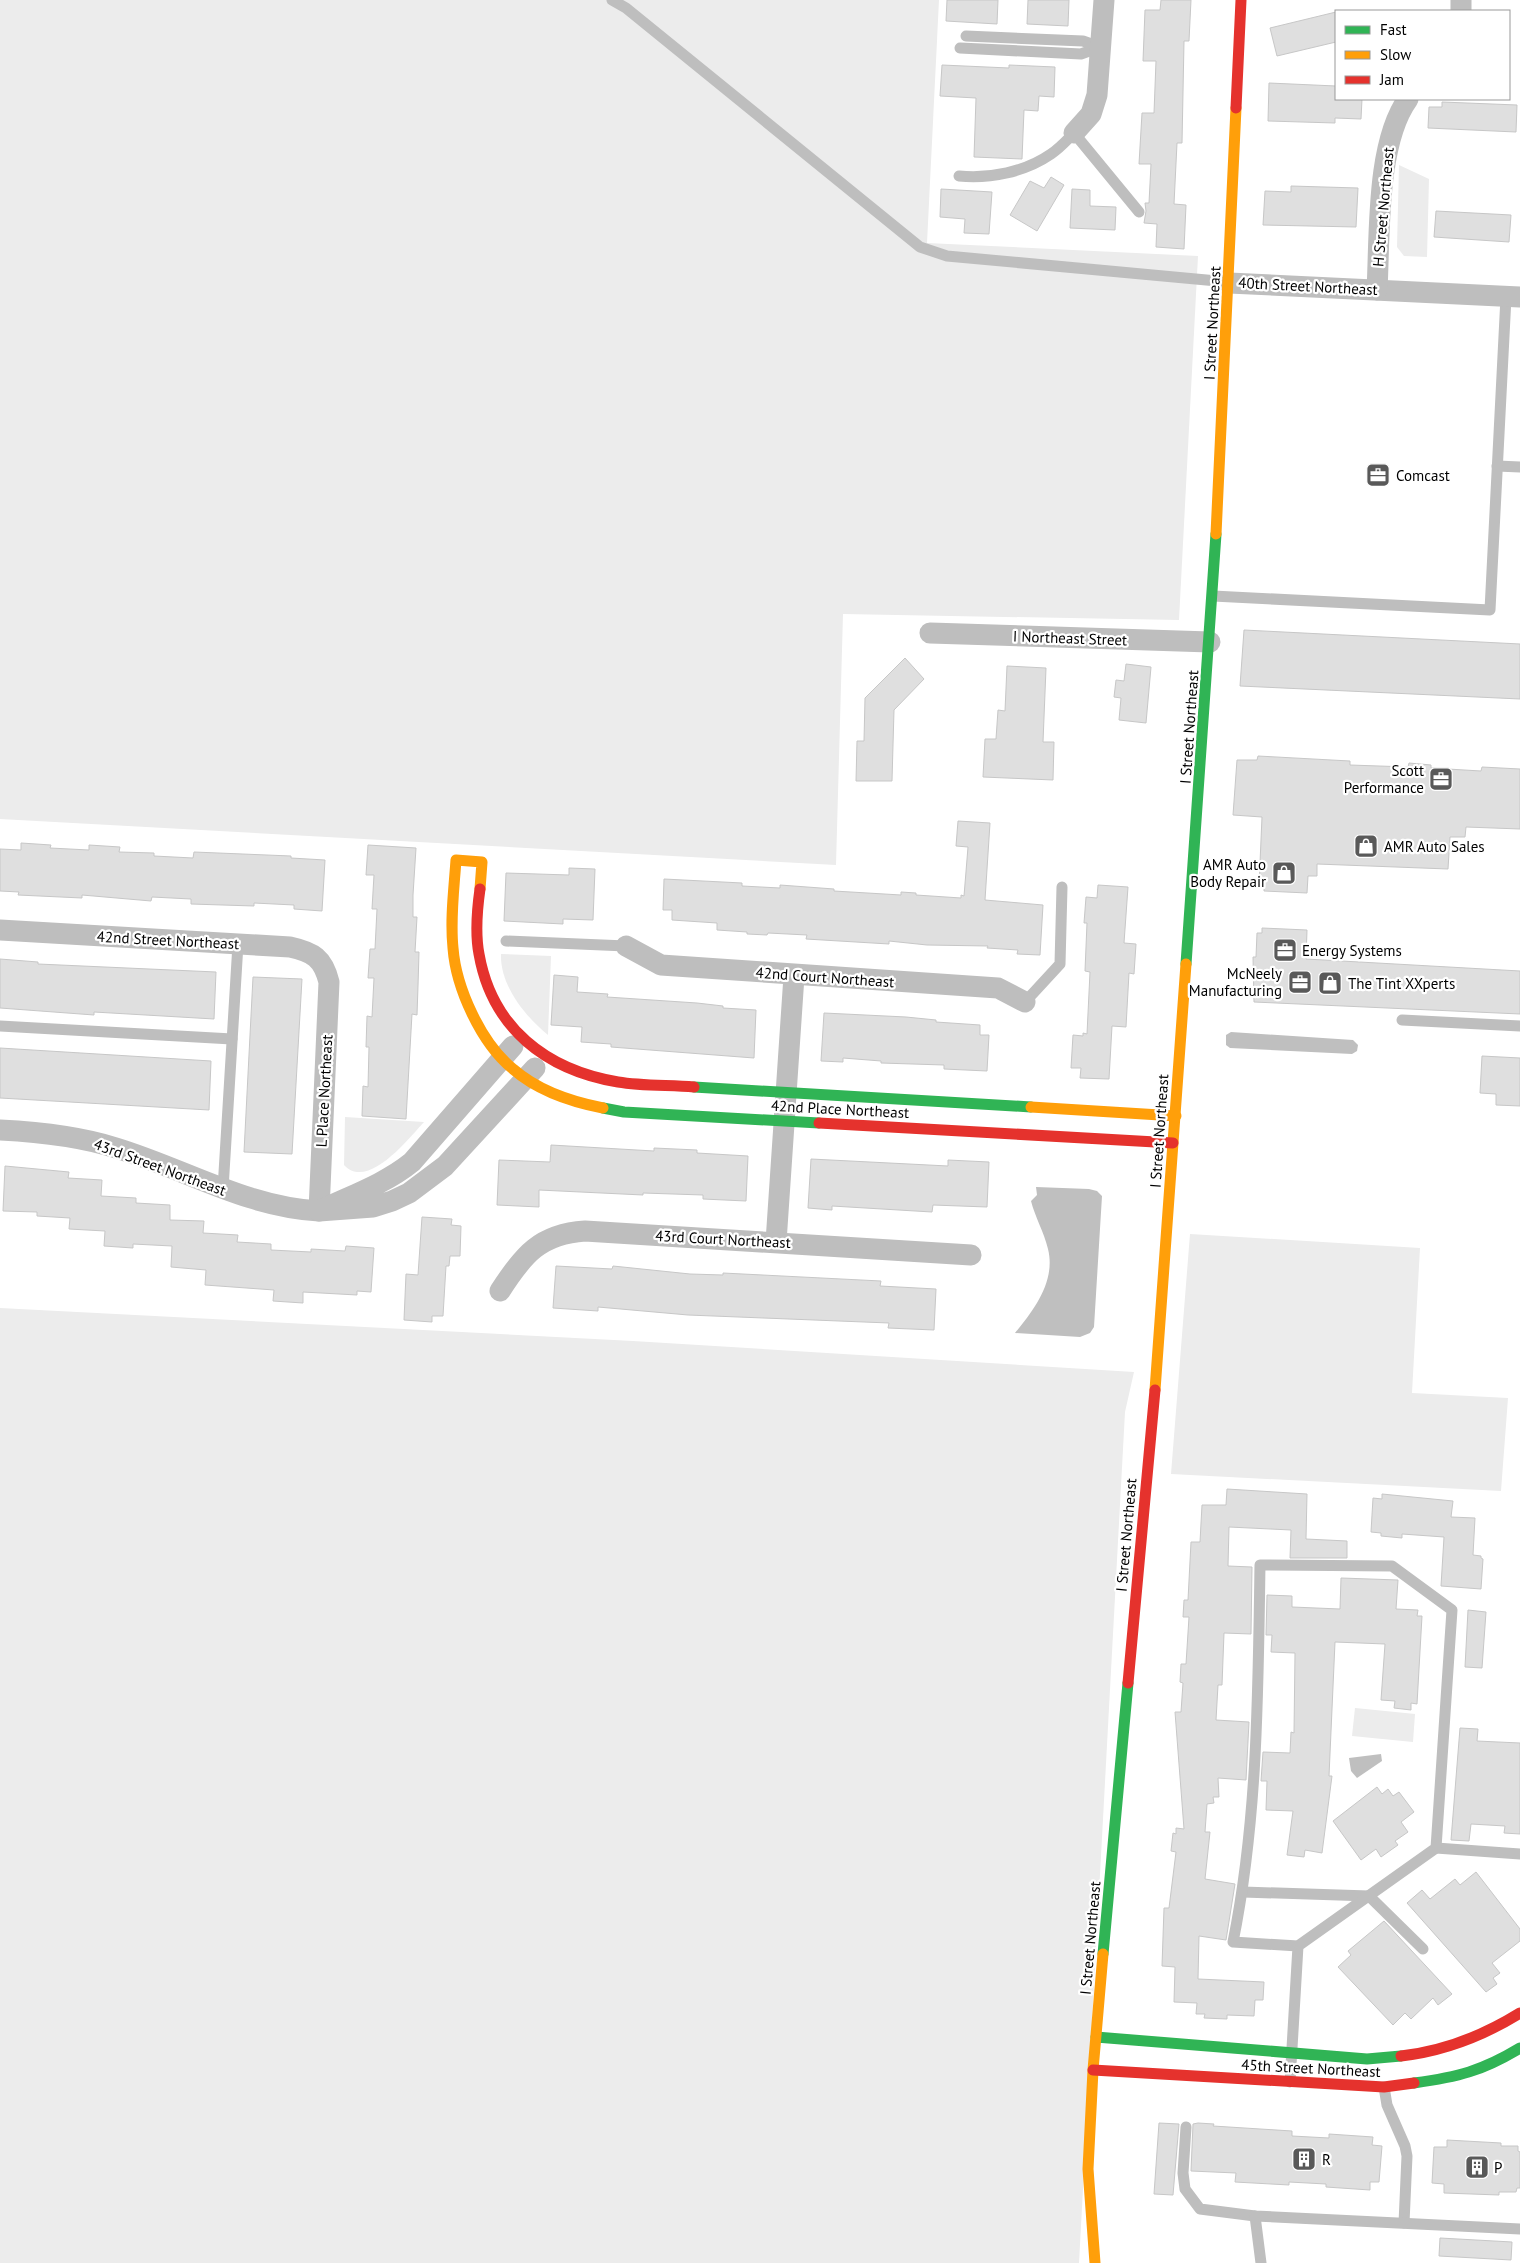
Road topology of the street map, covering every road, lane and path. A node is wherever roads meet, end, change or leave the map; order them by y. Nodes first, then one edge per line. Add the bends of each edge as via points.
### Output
1 (612, 0) edge
2 (1104, 0) edge
3 (1241, 0) edge
4 (966, 36) dead end
5 (960, 48) dead end
6 (1100, 48) junction
7 (1407, 100) edge
8 (1074, 133) junction
9 (959, 176) dead end
10 (1139, 212) dead end
11 (1229, 282) junction
12 (1376, 290) junction
13 (1513, 297) edge
14 (1497, 466) junction
15 (1520, 467) edge
16 (1213, 596) junction
17 (930, 633) dead end
18 (1210, 642) junction
19 (1062, 887) dead end
20 (0, 930) edge
21 (506, 941) dead end
22 (238, 944) junction
23 (626, 946) joint
24 (326, 972) joint
25 (794, 976) junction
26 (1025, 1002) joint
27 (1402, 1020) dead end
28 (0, 1026) edge
29 (1520, 1026) edge
30 (232, 1039) junction
31 (532, 1047) junction
32 (514, 1068) junction
33 (786, 1092) junction
34 (1176, 1116) junction
35 (784, 1121) junction
36 (0, 1130) edge
37 (1173, 1143) junction
38 (223, 1189) junction
39 (319, 1211) junction
40 (776, 1242) junction
41 (971, 1255) dead end
42 (500, 1291) dead end
43 (1436, 1848) junction
44 (1520, 1854) edge
45 (1243, 1892) junction
46 (1369, 1896) junction
47 (1298, 1946) junction
48 (1423, 1949) dead end
49 (1520, 2014) edge
50 (1096, 2037) junction
51 (1520, 2048) edge
52 (1292, 2054) junction
53 (1093, 2070) junction
54 (1290, 2082) junction
55 (1384, 2087) junction
56 (1186, 2127) dead end
57 (1255, 2216) junction
58 (1404, 2223) junction
59 (1520, 2229) edge
60 (1095, 2263) edge
61 (1261, 2263) edge

1 - 11 lane, 40th Street Northeast via 626,8 920,247 947,256
2 - 6 street
3 - 11 street, I Street Northeast
4 - 6 lane via 1083,41
5 - 6 lane via 1081,54
6 - 8 street via 1097,95 1091,114
7 - 12 street, H Street Northeast via 1395,124 1386,156
8 - 9 lane via 1035,163 991,177
8 - 10 lane
11 - 12 street, 40th Street Northeast
11 - 16 street, I Street Northeast
12 - 13 street, 40th Street Northeast
13 - 14 lane
14 - 15 lane
14 - 16 lane via 1490,610
16 - 18 street, I Street Northeast
17 - 18 street, I Northeast Street
18 - 34 street, I Street Northeast
19 - 26 lane via 1060,964
20 - 22 street, 42nd Street Northeast
21 - 23 lane
22 - 24 street, 42nd Street Northeast via 308,951 320,961
22 - 30 lane
23 - 25 street, 42nd Court Northeast via 661,965
24 - 39 street, L Place Northeast via 329,982
25 - 26 street, 42nd Court Northeast via 998,988
25 - 33 street
27 - 29 lane
28 - 30 lane
30 - 38 lane
31 - 32 street, 43rd Street Northeast
31 - 32 street, 43rd Street Northeast
31 - 32 street via 496,1004 480,954 478,927 482,862 456,860 452,932 461,989 469,1011 484,1034
31 - 33 street, 42nd Place Northeast via 582,1073 618,1082
32 - 35 street, 42nd Place Northeast via 567,1099 598,1108
32 - 39 street, 43rd Street Northeast via 412,1162 381,1182
32 - 39 street, 43rd Street Northeast via 445,1166 392,1201 373,1207
33 - 34 street, 42nd Place Northeast
33 - 35 street
34 - 37 street, I Street Northeast
35 - 37 street, 42nd Place Northeast
35 - 40 street
36 - 38 street, 43rd Street Northeast via 38,1132 117,1148
37 - 50 street, I Street Northeast via 1159,1341
38 - 39 street, 43rd Street Northeast via 274,1205
40 - 41 street, 43rd Court Northeast
40 - 42 street, 43rd Court Northeast via 566,1232 551,1238 518,1263
43 - 44 lane
43 - 45 lane via 1452,1610 1392,1566 1260,1565 1258,1728
43 - 46 lane
45 - 46 lane
45 - 47 lane via 1233,1942
46 - 47 lane
46 - 48 lane
47 - 52 lane
49 - 52 street, 45th Street Northeast via 1462,2044 1432,2052 1367,2059
50 - 52 street, 45th Street Northeast
50 - 53 street, I Street Northeast
51 - 55 street, 45th Street Northeast via 1492,2065 1452,2078
52 - 54 lane
53 - 54 street, 45th Street Northeast
53 - 60 street, I Street Northeast via 1088,2169
54 - 55 street, 45th Street Northeast
55 - 58 lane via 1387,2105 1406,2151
56 - 57 lane via 1183,2173 1185,2189 1190,2197 1200,2209
57 - 58 lane
57 - 61 lane
58 - 59 lane

